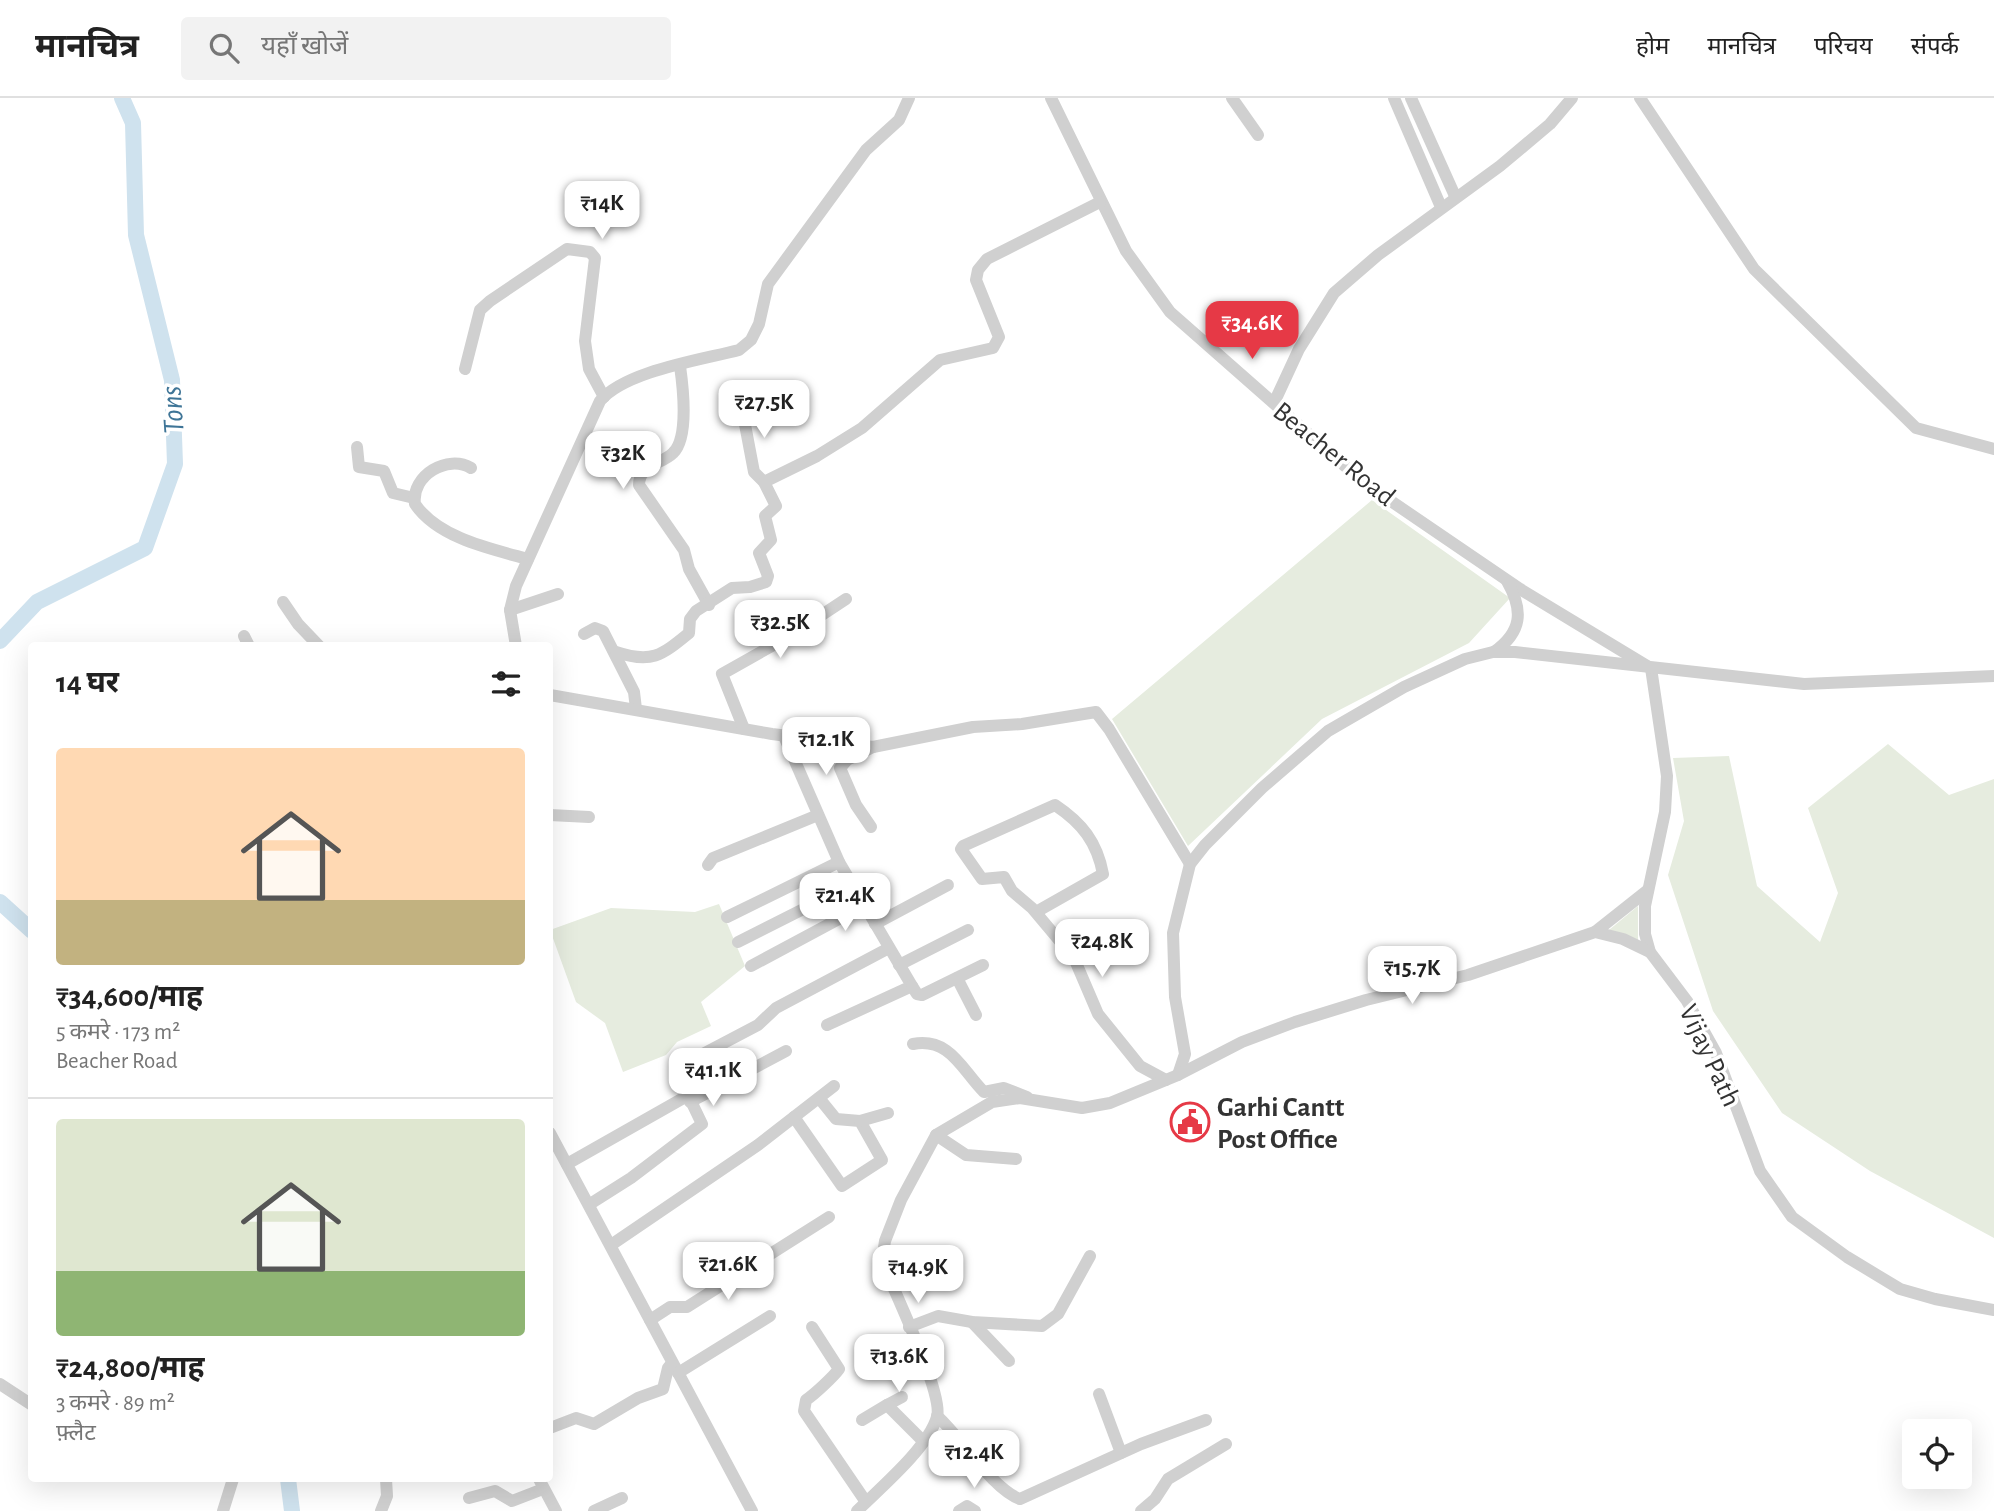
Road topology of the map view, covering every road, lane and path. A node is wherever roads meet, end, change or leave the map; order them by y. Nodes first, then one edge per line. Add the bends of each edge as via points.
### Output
1 (909, 98) edge
2 (1051, 98) edge
3 (1232, 98) edge
4 (1394, 98) edge
5 (1411, 98) edge
6 (1572, 98) edge
7 (1640, 98) edge
8 (1258, 135) dead end
9 (1455, 196) junction
10 (1100, 202) junction
11 (1441, 207) junction
12 (680, 366) junction
13 (465, 369) dead end
14 (604, 397) junction
15 (1274, 403) junction
16 (743, 414) dead end
17 (357, 447) dead end
18 (1994, 449) edge
19 (471, 468) dead end
20 (764, 482) junction
21 (414, 498) junction
22 (528, 559) junction
23 (1505, 578) junction
24 (558, 594) dead end
25 (846, 598) dead end
26 (283, 602) dead end
27 (709, 604) junction
28 (510, 610) junction
29 (584, 634) dead end
30 (315, 642) edge
31 (515, 642) edge
32 (616, 652) junction
33 (1493, 652) junction
34 (1651, 668) junction
35 (1994, 676) edge
36 (553, 695) edge
37 (636, 709) junction
38 (744, 729) junction
39 (784, 736) junction
40 (873, 747) junction
41 (553, 815) edge
42 (818, 815) junction
43 (589, 817) dead end
44 (871, 827) dead end
45 (839, 862) junction
46 (1190, 864) junction
47 (708, 865) dead end
48 (851, 885) junction
49 (948, 885) dead end
50 (1648, 890) junction
51 (863, 906) junction
52 (1036, 912) junction
53 (727, 917) dead end
54 (874, 924) junction
55 (968, 930) dead end
56 (1595, 932) junction
57 (738, 942) dead end
58 (889, 948) junction
59 (1650, 953) junction
60 (899, 965) junction
61 (983, 965) dead end
62 (751, 966) dead end
63 (957, 978) junction
64 (912, 986) junction
65 (976, 1015) dead end
66 (827, 1025) dead end
67 (913, 1044) dead end
68 (786, 1051) dead end
69 (1172, 1077) junction
70 (834, 1086) dead end
71 (819, 1098) junction
72 (689, 1099) junction
73 (1030, 1099) junction
74 (888, 1113) dead end
75 (794, 1117) junction
76 (860, 1121) junction
77 (936, 1135) junction
78 (553, 1138) edge
79 (1016, 1159) dead end
80 (567, 1164) junction
81 (590, 1204) junction
82 (829, 1217) dead end
83 (611, 1245) junction
84 (1090, 1256) dead end
85 (1994, 1310) edge
86 (770, 1316) dead end
87 (650, 1320) junction
88 (972, 1322) junction
89 (812, 1327) dead end
90 (909, 1327) junction
91 (1009, 1362) dead end
92 (675, 1368) junction
93 (0, 1384) edge
94 (1099, 1394) dead end
95 (902, 1397) dead end
96 (28, 1402) edge
97 (887, 1405) junction
98 (937, 1416) junction
99 (862, 1420) dead end
100 (1206, 1420) dead end
101 (553, 1427) edge
102 (923, 1441) junction
103 (1226, 1444) dead end
104 (1121, 1453) junction
105 (230, 1482) edge
106 (386, 1482) edge
107 (541, 1484) edge
108 (469, 1498) dead end
109 (622, 1498) dead end
110 (861, 1506) edge
111 (223, 1511) edge
112 (382, 1511) edge
113 (556, 1511) edge
114 (594, 1511) edge
115 (751, 1511) edge
116 (959, 1511) edge
117 (975, 1511) edge
118 (1141, 1511) edge

1 - 12 street via 900,120 866,150 768,284 751,340 739,350
2 - 10 street, Beacher Road
3 - 8 street
4 - 11 street
5 - 9 street
6 - 9 street via 1500,166
7 - 18 street via 1754,269 1916,428
9 - 11 street
10 - 15 street, Beacher Road via 1126,251 1170,312
10 - 20 street via 987,259 978,270 976,280 999,337 993,348 940,360 862,428
11 - 15 street via 1334,293 1299,349
12 - 14 street via 631,380
12 - 27 street via 683,422 676,447 672,454 654,462 640,477 639,485 684,550 691,575
13 - 14 street via 480,310 559,254 578,249 595,258 585,341 589,369
14 - 22 street
15 - 23 street, Beacher Road via 1363,482
16 - 20 street via 754,472
17 - 21 street via 359,467 384,471 393,493
19 - 21 street via 450,463 430,470
20 - 27 street via 776,506 765,516 771,540 759,553 767,580 732,588
21 - 22 street via 430,522 477,545
22 - 28 street
23 - 33 street via 1516,596 1516,630 1511,640
23 - 34 street, Beacher Road
24 - 28 street
25 - 38 street via 722,674
26 - 30 street
27 - 32 street via 692,615 689,633 661,655 638,659
28 - 31 street
29 - 32 street via 601,628
32 - 37 street via 634,692
33 - 34 street
33 - 46 street via 1465,659 1404,687 1328,731 1262,788
34 - 35 street via 1804,684
34 - 50 street via 1667,776 1665,811
36 - 37 street
37 - 38 street
38 - 39 street
39 - 40 street
39 - 42 street
40 - 44 street via 840,768
40 - 46 street via 973,727 1096,712
41 - 43 street
42 - 45 street
42 - 47 street via 713,858
45 - 48 street
45 - 53 street
46 - 69 street via 1172,933 1175,997 1185,1055
48 - 51 street
48 - 57 street
49 - 54 street
50 - 56 street
50 - 59 street via 1645,934
51 - 54 street
51 - 62 street
52 - 52 street via 1012,891 1004,877 982,879 961,847 1055,806 1088,833 1099,852 1103,874
52 - 69 street via 1074,958 1098,1014 1140,1066
54 - 58 street
55 - 60 street
56 - 59 street
56 - 69 street via 1468,975 1296,1022 1242,1042
58 - 60 street
58 - 72 street via 683,1064 678,1074
59 - 85 street, Vijay Path via 1687,1001 1710,1042 1760,1171 1792,1217 1900,1289
60 - 64 street
61 - 63 street
63 - 64 street via 922,995
63 - 65 street
64 - 66 street
67 - 73 street via 932,1043 948,1050 984,1092 1004,1088
68 - 72 street
69 - 73 street via 1110,1103 1082,1108
70 - 71 street
71 - 75 street
71 - 76 street via 836,1119
72 - 80 street
72 - 81 street via 701,1119 699,1128
73 - 77 street via 992,1102
74 - 76 street
75 - 76 street via 842,1186 882,1160
75 - 83 street
77 - 79 street via 961,1154
77 - 90 street via 901,1200 882,1251
78 - 80 street
80 - 81 street
81 - 83 street
82 - 87 street via 687,1307 670,1307
83 - 87 street
84 - 88 street via 1072,1293 1050,1322 1023,1326
86 - 92 street
87 - 92 street
88 - 90 street via 937,1316
88 - 91 street
89 - 110 street via 839,1369 806,1400 804,1411
90 - 98 street via 935,1392
92 - 101 street via 668,1368 663,1389 594,1424 576,1418
92 - 115 street
93 - 96 street
94 - 104 street
95 - 97 street
97 - 99 street
97 - 102 street
98 - 102 street
98 - 104 street via 1017,1499
100 - 104 street
102 - 110 street
103 - 118 street via 1168,1479
105 - 111 street
106 - 112 street
107 - 108 street via 512,1502 495,1491
107 - 113 street
109 - 114 street
116 - 117 street via 967,1506

